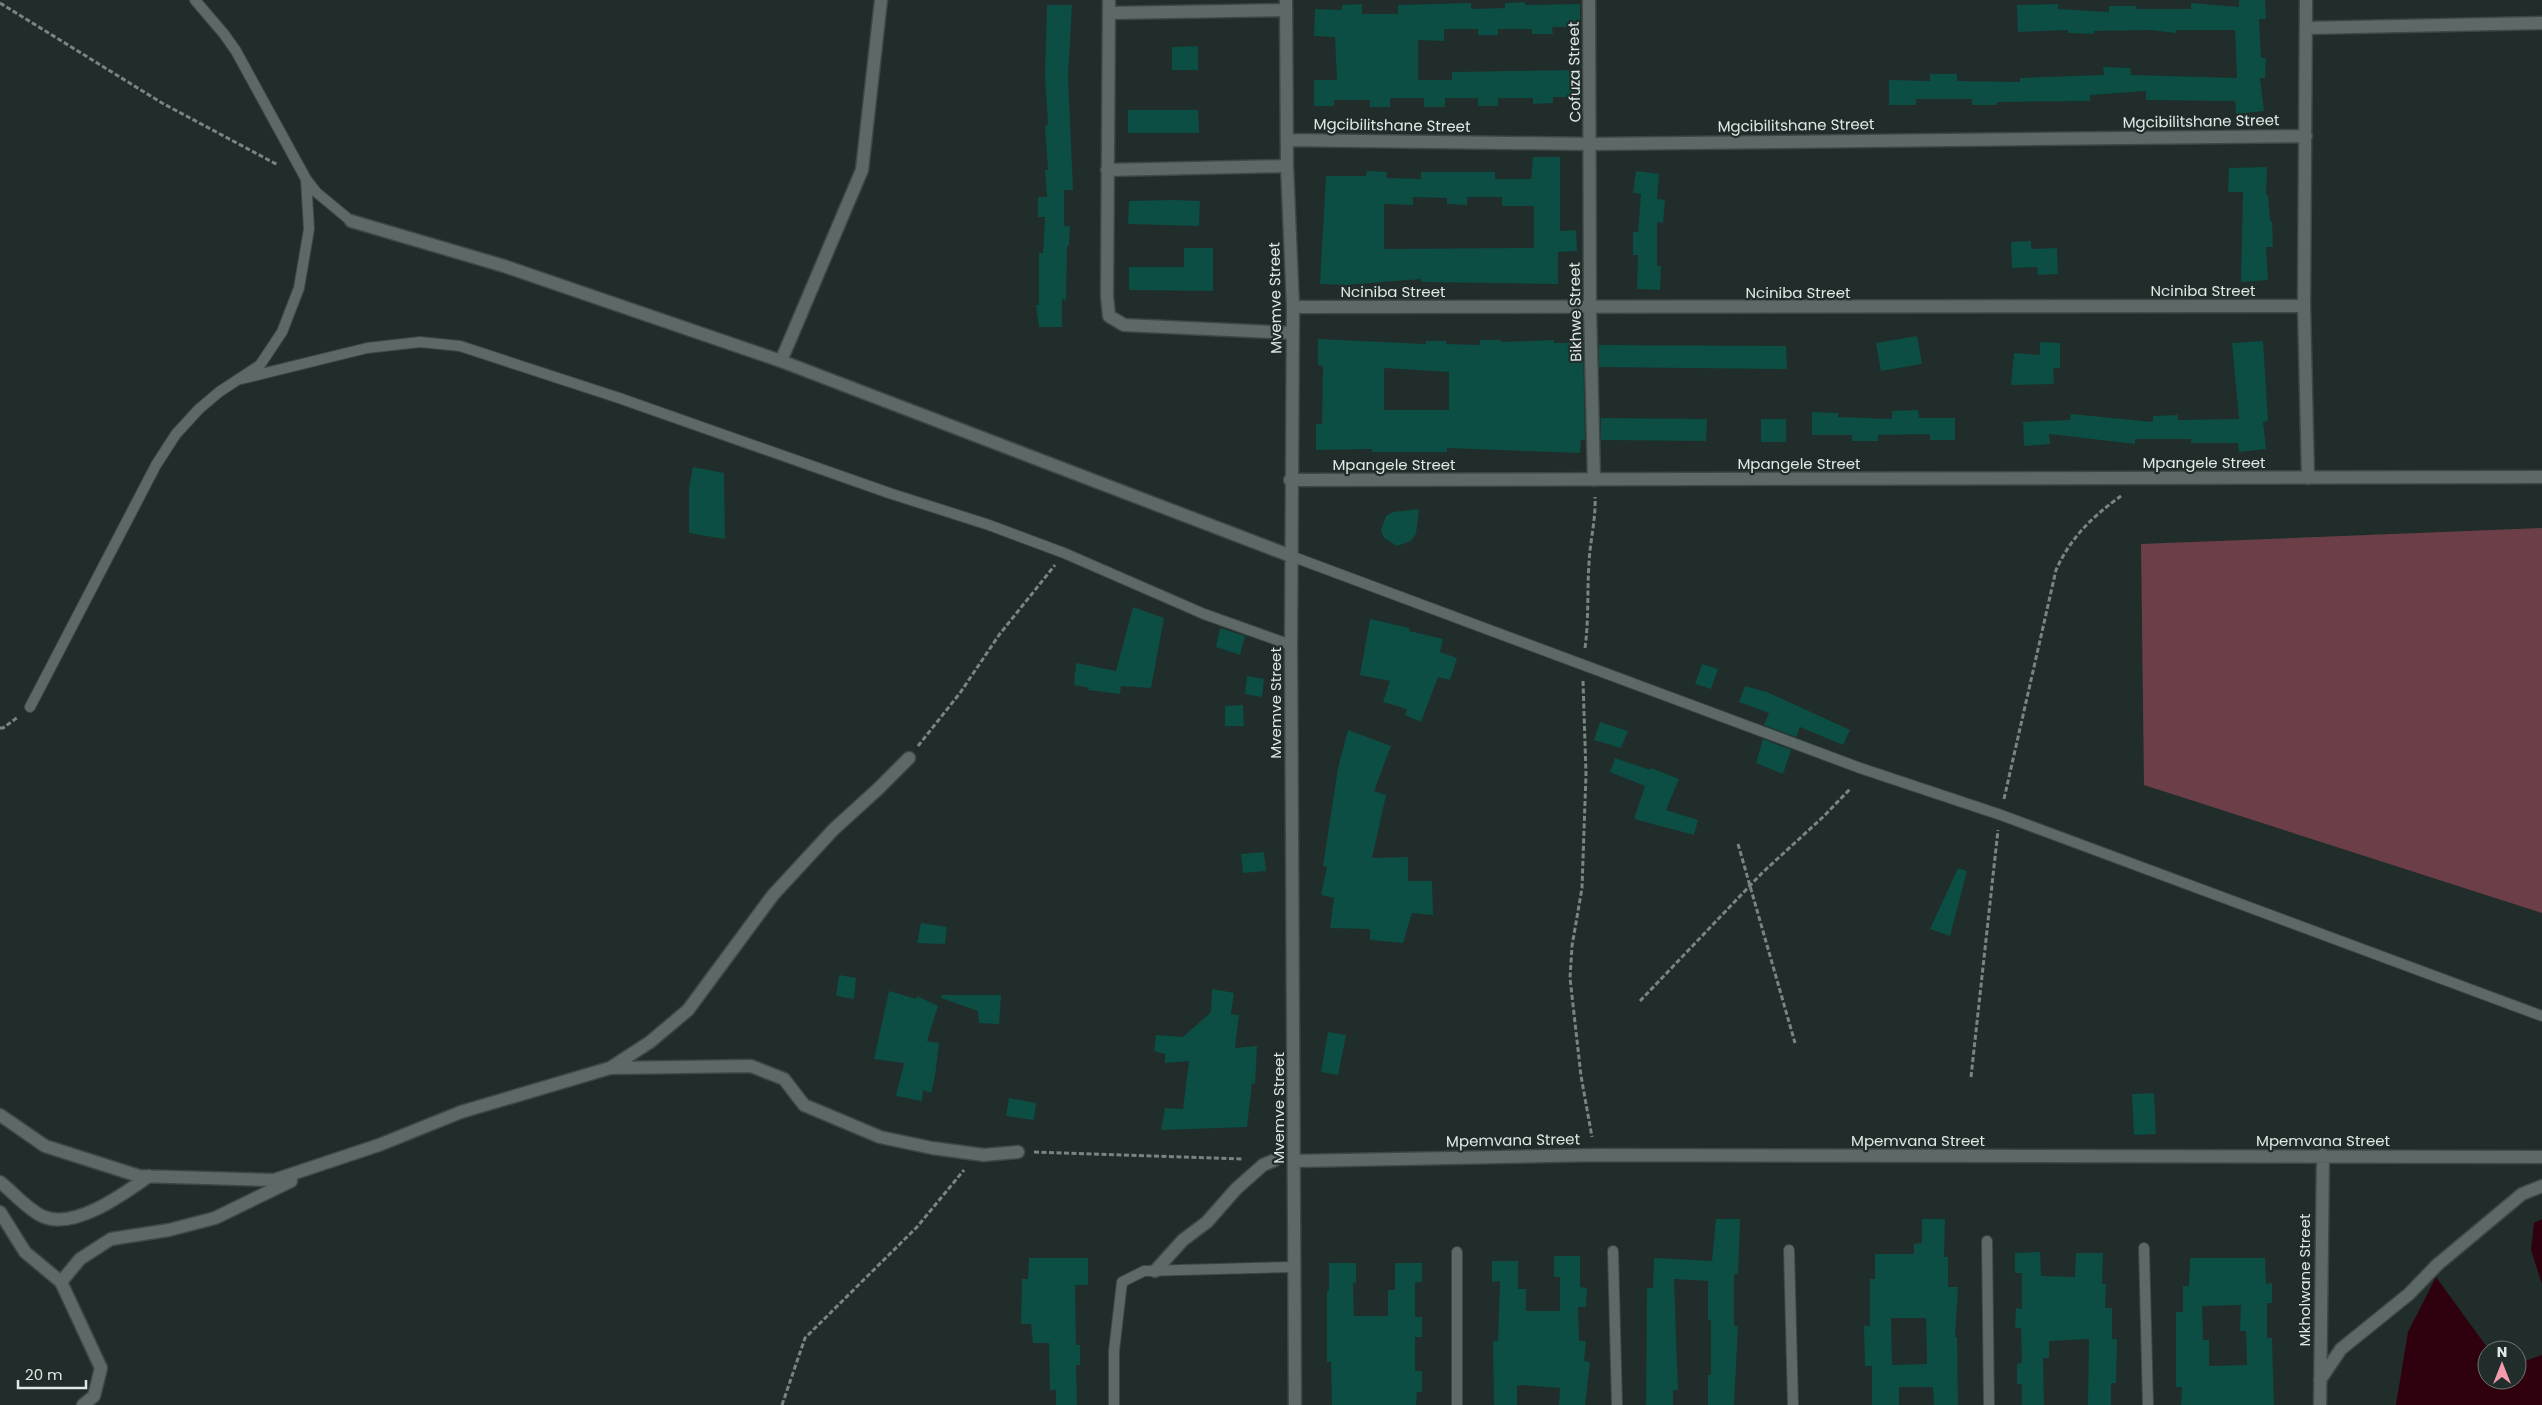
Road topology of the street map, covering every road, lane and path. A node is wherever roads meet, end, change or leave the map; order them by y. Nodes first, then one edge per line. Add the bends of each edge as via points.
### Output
1 (194, 0) edge
2 (881, 0) edge
3 (1589, 0) edge
4 (2306, 0) edge
5 (0, 3) edge
6 (1286, 5) edge
7 (1110, 6) edge
8 (2542, 23) edge
9 (2306, 28) junction
10 (2306, 136) junction
11 (1287, 140) junction
12 (1591, 144) junction
13 (1287, 166) junction
14 (1107, 170) junction
15 (306, 179) junction
16 (351, 221) joint
17 (2304, 306) junction
18 (1292, 307) junction
19 (1590, 309) junction
20 (1292, 333) junction
21 (781, 361) junction
22 (241, 379) junction
23 (2542, 476) edge
24 (2149, 478) junction
25 (2308, 478) junction
26 (1290, 480) junction
27 (1594, 480) junction
28 (1064, 553) junction
29 (1291, 556) junction
30 (1291, 645) junction
31 (1582, 663) junction
32 (30, 707) joint
33 (0, 728) edge
34 (908, 758) joint
35 (1850, 789) dead end
36 (2001, 815) junction
37 (1738, 844) dead end
38 (1749, 886) junction
39 (1640, 1001) dead end
40 (2542, 1016) edge
41 (1795, 1043) dead end
42 (610, 1068) junction
43 (1971, 1077) dead end
44 (0, 1115) edge
45 (1018, 1152) joint
46 (1595, 1155) junction
47 (2323, 1155) junction
48 (2542, 1156) edge
49 (1246, 1159) dead end
50 (1275, 1160) dead end
51 (1295, 1161) junction
52 (966, 1167) dead end
53 (310, 1169) junction
54 (149, 1176) junction
55 (0, 1182) edge
56 (2542, 1186) edge
57 (0, 1212) edge
58 (1987, 1241) dead end
59 (2144, 1248) dead end
60 (1789, 1250) dead end
61 (1614, 1251) dead end
62 (1457, 1252) dead end
63 (1293, 1267) junction
64 (1155, 1271) junction
65 (61, 1282) junction
66 (2320, 1380) junction
67 (82, 1405) edge
68 (782, 1405) edge
69 (1114, 1405) edge
70 (1295, 1405) edge
71 (1457, 1405) edge
72 (1617, 1405) edge
73 (1793, 1405) edge
74 (1989, 1405) edge
75 (2148, 1405) edge
76 (2320, 1405) edge

1 - 15 lane via 236,51
2 - 21 street via 862,170
3 - 12 street, Cofuza Street
4 - 9 street
5 - 15 path via 162,103
6 - 7 street
6 - 11 street, Mvemve Street
7 - 14 street
8 - 9 street
9 - 10 street
10 - 12 street, Mgcibilitshane Street
10 - 17 street
11 - 12 street, Mgcibilitshane Street
11 - 13 street, Mvemve Street
12 - 19 street, Bikhwe Street
13 - 14 street
13 - 18 street, Mvemve Street
14 - 20 street via 1107,296 1110,316 1114,321 1124,325
15 - 16 lane via 316,192
15 - 22 lane via 308,229 299,288 282,332 260,365
16 - 21 street via 504,266
17 - 19 street, Nciniba Street
17 - 25 street
18 - 19 street, Nciniba Street
18 - 20 street, Mvemve Street
19 - 27 street, Bikhwe Street
20 - 26 street, Mvemve Street
21 - 29 street
22 - 28 lane via 367,348 420,342 460,346
22 - 32 lane via 199,409 176,434 156,465
23 - 25 street, Mpangele Street
24 - 25 street, Mpangele Street
24 - 27 street, Mpangele Street
24 - 36 path via 2087,523 2065,549 2051,587
26 - 27 street, Mpangele Street
26 - 29 street, Mvemve Street
27 - 31 path via 1595,525 1589,563 1588,629
28 - 30 lane via 1204,614
28 - 34 path
29 - 30 street, Mvemve Street
29 - 31 lane
30 - 51 street, Mvemve Street
31 - 36 lane via 1860,768
31 - 46 path via 1586,774 1582,888 1570,978 1581,1076
32 - 33 path
34 - 42 street via 834,829 773,895 688,1010 650,1042
35 - 38 path
36 - 40 lane
36 - 43 path
37 - 38 path
38 - 39 path
38 - 41 path
42 - 45 street via 751,1066 784,1079 804,1104 880,1137 984,1155
42 - 53 street via 461,1112
44 - 54 street via 44,1146 139,1176
45 - 49 path
46 - 47 street, Mpemvana Street via 2120,1158
46 - 51 street, Mpemvana Street
47 - 48 street, Mpemvana Street
47 - 66 street, Mkholwane Street
50 - 64 street via 1264,1165 1236,1190
51 - 63 street, Mvemve Street
52 - 68 path via 917,1227 805,1338
53 - 54 street via 274,1180
53 - 65 street via 215,1218 169,1230 111,1239 80,1259
54 - 55 street via 96,1209 70,1219 42,1216
56 - 66 street via 2522,1194 2436,1265 2409,1294 2341,1349
57 - 65 street via 25,1252
58 - 74 lane
59 - 75 lane
60 - 73 lane
61 - 72 lane
62 - 71 lane
63 - 64 lane
63 - 70 street, Mvemve Street
64 - 69 lane via 1144,1271 1122,1282 1114,1351
65 - 67 street via 101,1368 94,1396
66 - 76 street, Mkholwane Street

